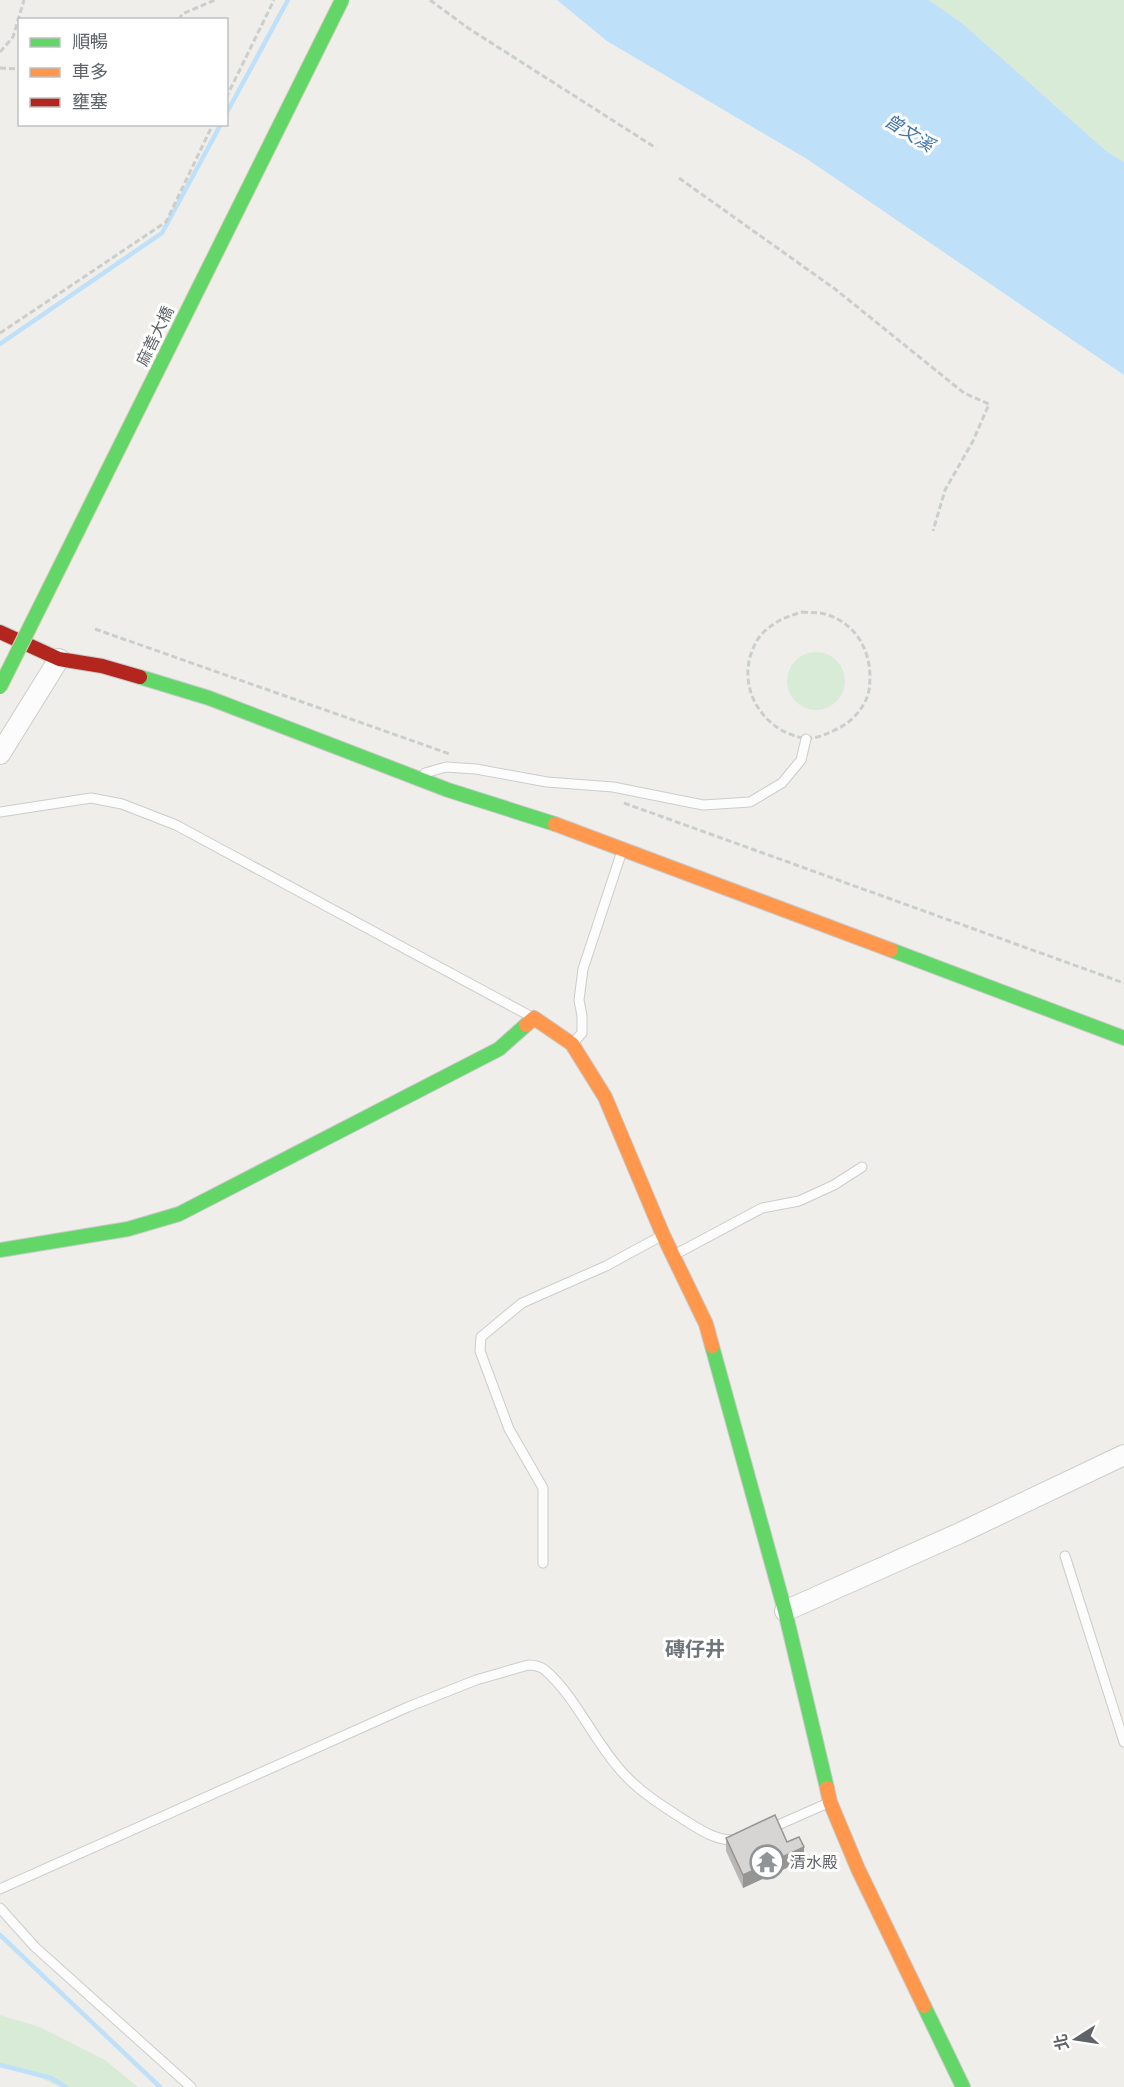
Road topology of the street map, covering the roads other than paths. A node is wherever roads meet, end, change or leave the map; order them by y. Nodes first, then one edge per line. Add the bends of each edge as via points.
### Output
1 (342, 0) edge
2 (5, 628) edge
3 (0, 645) edge
4 (59, 659) junction
5 (0, 687) edge
6 (806, 739) road end
7 (0, 754) edge
8 (414, 776) junction
9 (0, 812) edge
10 (622, 850) junction
11 (534, 1018) junction
12 (1124, 1038) edge
13 (572, 1044) junction
14 (862, 1167) dead end
15 (663, 1235) junction
16 (0, 1250) edge
17 (672, 1256) junction
18 (1124, 1455) edge
19 (1065, 1556) dead end
20 (543, 1563) dead end
21 (785, 1611) junction
22 (1124, 1742) edge
23 (830, 1802) junction
24 (765, 1830) edge
25 (743, 1840) edge
26 (0, 1889) edge
27 (0, 1908) edge
28 (190, 2087) edge
29 (963, 2087) edge

1 - 5 street, 麻善大橋, bridge
2 - 3 street
2 - 4 street
4 - 7 street
4 - 8 street via 102,666 209,698
6 - 8 lane via 801,760 782,783 750,802 703,805 613,787 547,782 476,769 446,767
8 - 10 street
9 - 11 lane via 91,798 148,814 176,825
10 - 12 street
10 - 13 lane via 583,969 579,1000 582,1034
11 - 13 street
11 - 16 street via 499,1049 179,1214 128,1229
13 - 15 street via 605,1097
14 - 17 lane via 799,1201 762,1208
15 - 17 street
15 - 20 lane via 606,1266 522,1303 481,1337 480,1351 508,1429 543,1488
17 - 21 street via 706,1324
18 - 21 street
19 - 22 lane
21 - 23 street
23 - 24 lane
23 - 29 street
25 - 26 lane via 711,1836 656,1801 624,1774 545,1671 528,1665 476,1680 408,1707
27 - 28 lane via 35,1947

